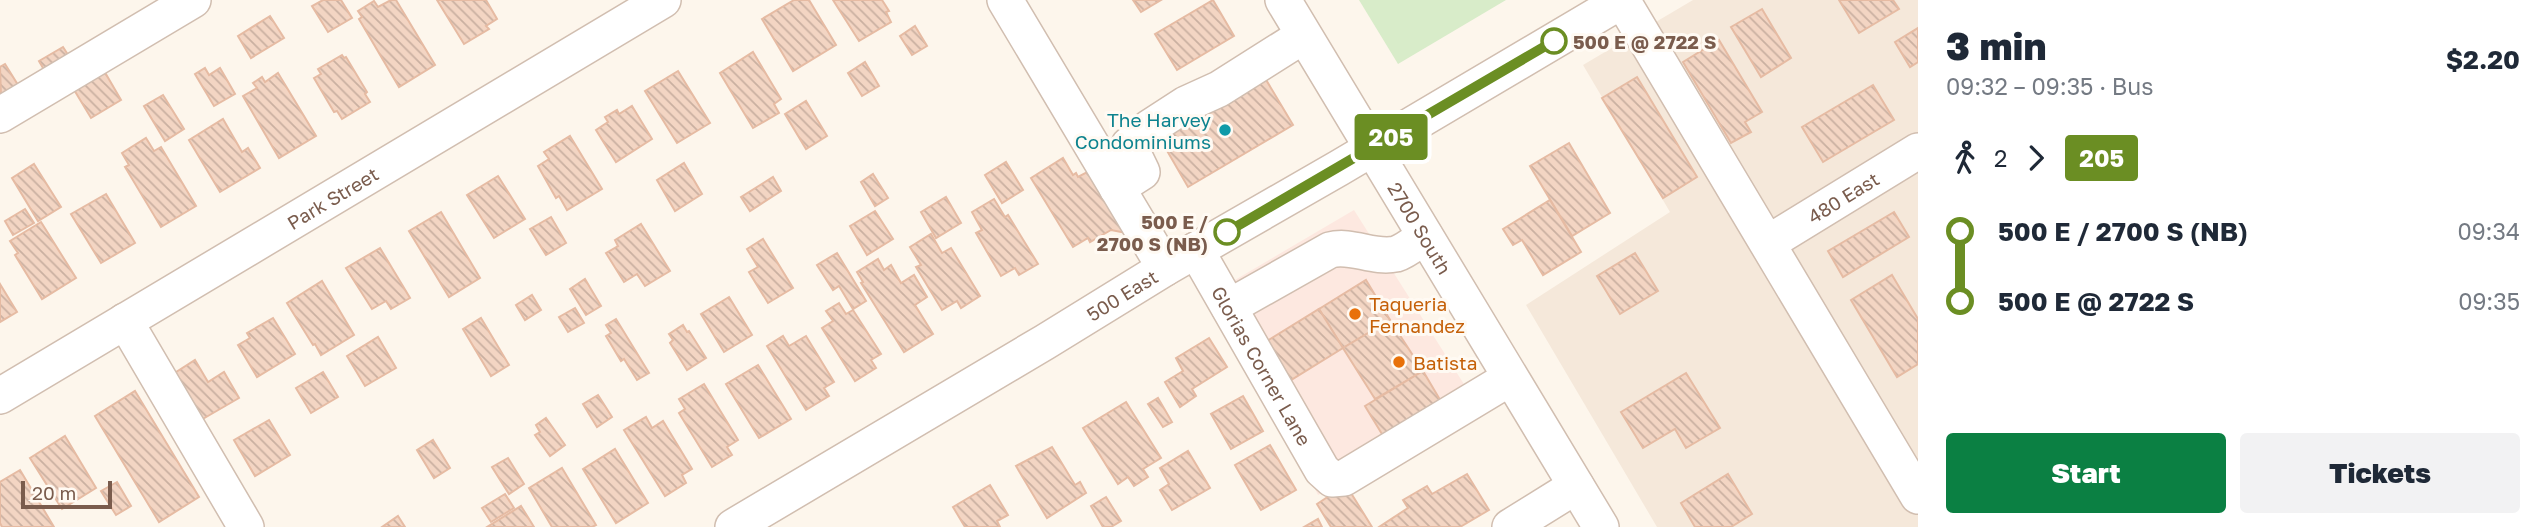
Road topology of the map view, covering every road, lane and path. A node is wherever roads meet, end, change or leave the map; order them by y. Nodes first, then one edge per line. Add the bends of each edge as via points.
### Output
1 (193, 0) edge
2 (663, 0) edge
3 (1004, 0) edge
4 (1283, 0) edge
5 (1623, 0) edge
6 (1303, 36) junction
7 (0, 115) edge
8 (1371, 148) junction
9 (1918, 152) edge
10 (1117, 188) junction
11 (1425, 236) junction
12 (1768, 243) junction
13 (1196, 250) junction
14 (1165, 268) junction
15 (1229, 307) junction
16 (125, 321) junction
17 (1510, 378) junction
18 (1, 393) edge
19 (1576, 486) junction
20 (1918, 496) edge
21 (246, 527) edge
22 (733, 527) edge
23 (1510, 527) edge
24 (1601, 527) edge

1 - 7 street
2 - 16 street, Park Street
3 - 10 street
4 - 6 street, 2700 South
5 - 8 street, 500 East
5 - 12 street
6 - 8 street, 2700 South
6 - 10 street via 1149,128 1129,145 1142,172
8 - 11 street, 2700 South
8 - 13 street, 500 East
9 - 12 street, 480 East
10 - 14 street
11 - 15 street via 1398,253 1380,255 1342,247 1330,250
11 - 17 street, 2700 South
12 - 20 street
13 - 14 street, 500 East
13 - 15 street, Glorias Corner Lane
14 - 22 street, 500 East
15 - 17 street, Glorias Corner Lane via 1332,480 1344,478
16 - 18 street, Park Street
16 - 21 street
17 - 19 street, 2700 South
19 - 23 street
19 - 24 street, 2700 South

